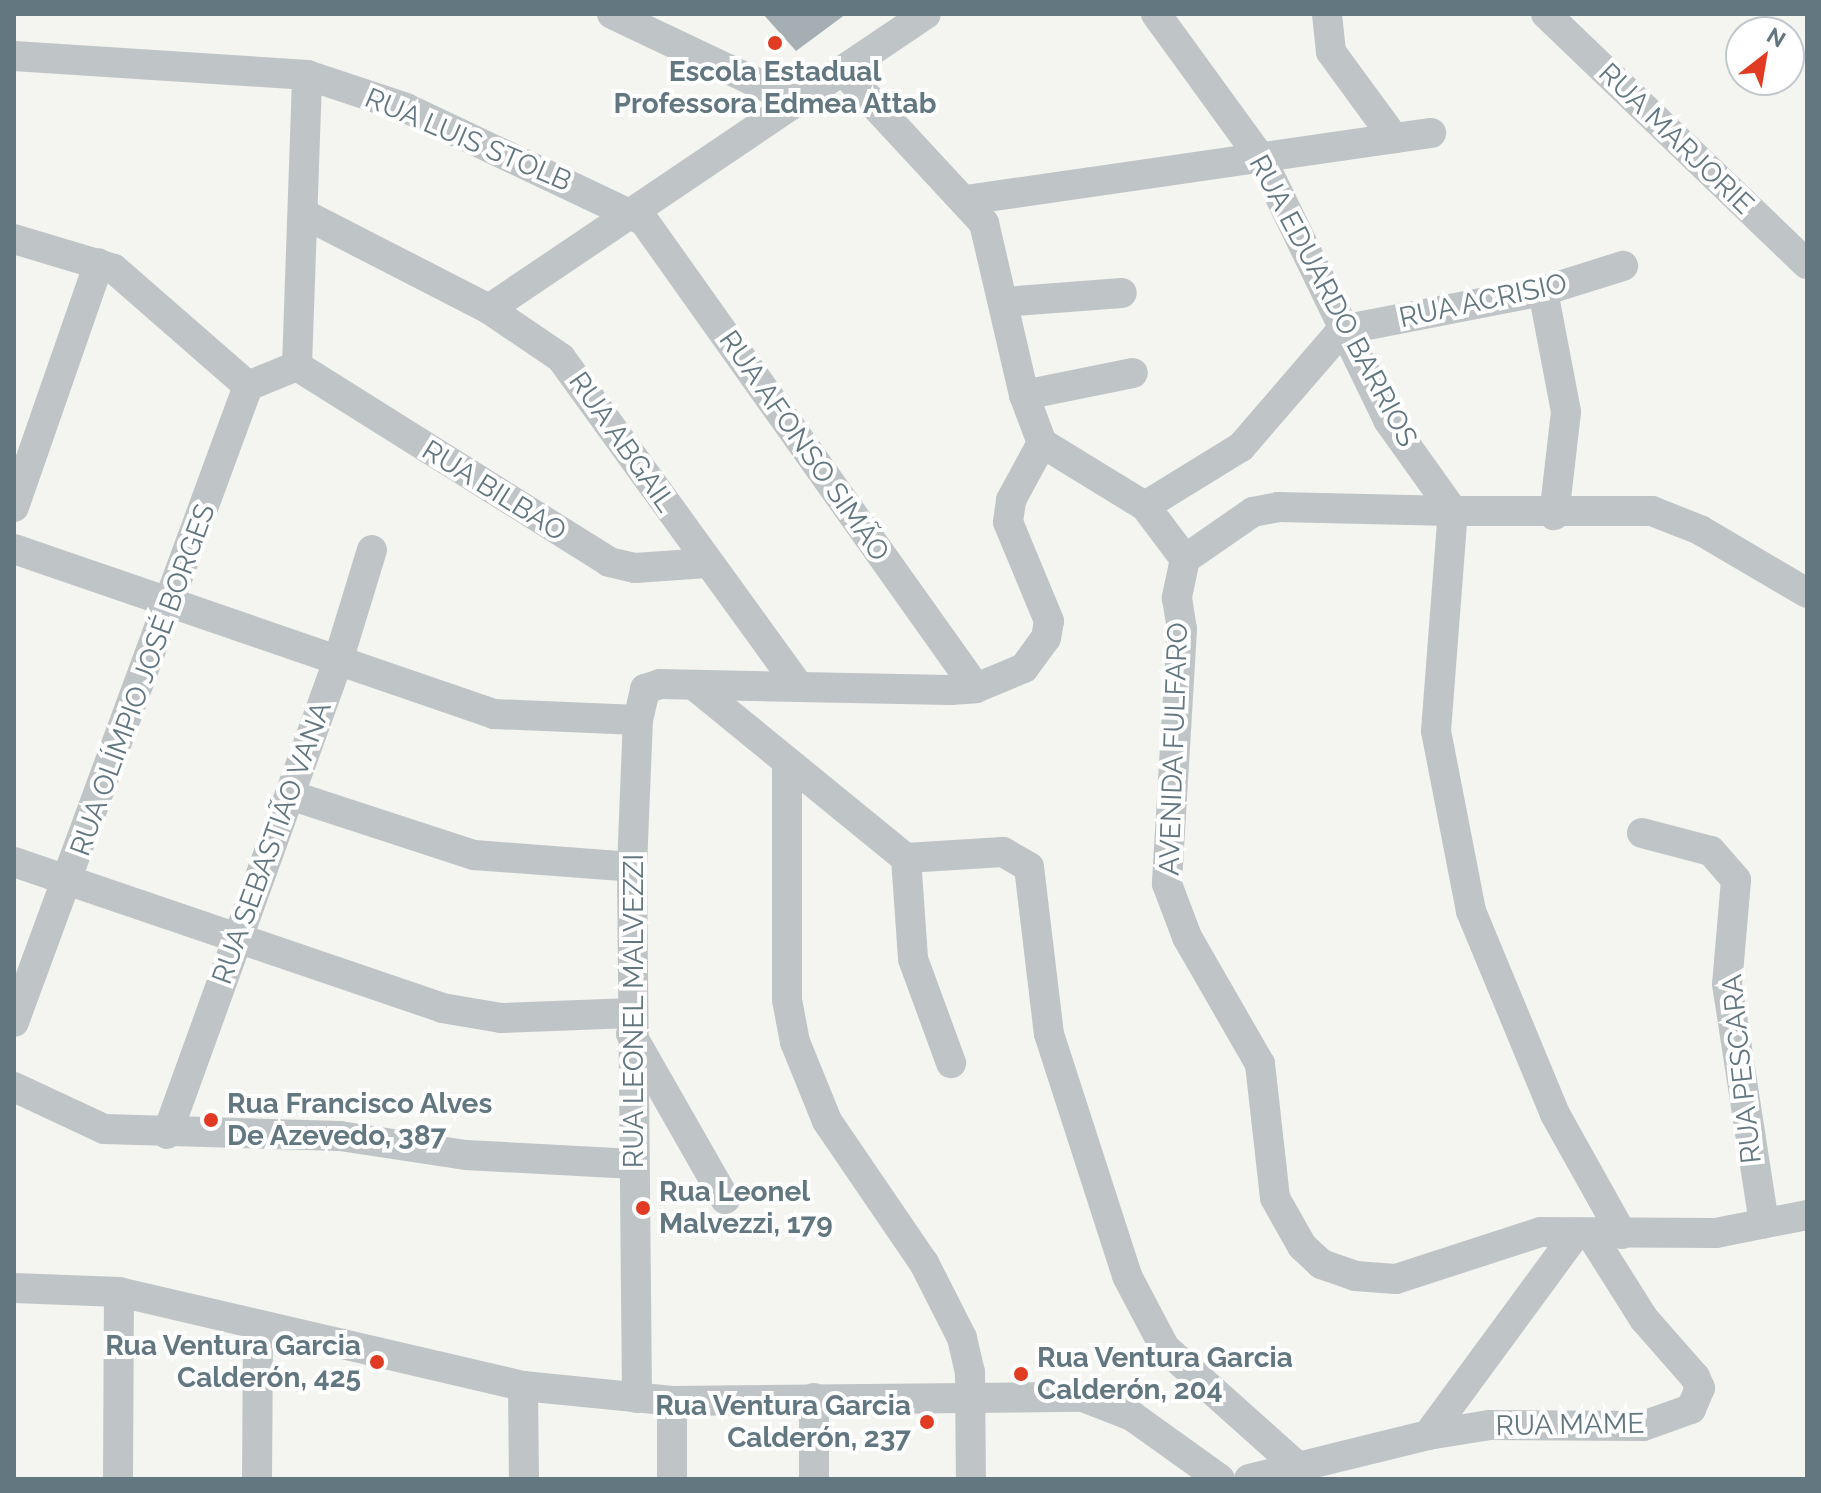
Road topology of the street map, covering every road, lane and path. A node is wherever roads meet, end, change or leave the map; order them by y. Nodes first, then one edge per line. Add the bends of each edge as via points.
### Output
1 (612, 14) edge
2 (926, 14) edge
3 (1156, 14) edge
4 (1327, 14) edge
5 (1546, 14) edge
6 (14, 56) edge
7 (844, 72) junction
8 (307, 75) junction
9 (795, 101) junction
10 (1431, 133) dead end
11 (1394, 138) junction
12 (1262, 160) junction
13 (966, 200) junction
14 (627, 210) junction
15 (306, 215) junction
16 (14, 239) edge
17 (99, 263) junction
18 (1807, 264) edge
19 (1623, 266) dead end
20 (1543, 291) junction
21 (1122, 293) dead end
22 (1004, 302) junction
23 (489, 309) junction
24 (1342, 330) junction
25 (297, 366) junction
26 (1133, 373) dead end
27 (248, 386) junction
28 (1024, 395) junction
29 (1042, 443) junction
30 (1145, 506) junction
31 (14, 507) edge
32 (1453, 511) junction
33 (1554, 515) junction
34 (14, 549) edge
35 (372, 550) dead end
36 (1185, 559) junction
37 (707, 563) junction
38 (1807, 593) edge
39 (171, 602) junction
40 (338, 661) junction
41 (798, 685) junction
42 (696, 687) junction
43 (976, 688) junction
44 (638, 720) junction
45 (787, 766) junction
46 (290, 795) junction
47 (1642, 833) dead end
48 (906, 858) junction
49 (14, 862) edge
50 (632, 867) junction
51 (71, 881) junction
52 (238, 936) junction
53 (14, 1022) edge
54 (631, 1024) junction
55 (951, 1063) dead end
56 (14, 1087) edge
57 (167, 1134) junction
58 (634, 1164) junction
59 (725, 1199) dead end
60 (1807, 1215) edge
61 (1764, 1223) junction
62 (1622, 1234) junction
63 (1582, 1236) junction
64 (14, 1288) edge
65 (119, 1292) junction
66 (258, 1325) junction
67 (523, 1386) junction
68 (637, 1398) junction
69 (814, 1398) junction
70 (672, 1401) junction
71 (970, 1401) junction
72 (1428, 1435) junction
73 (1298, 1467) junction
74 (118, 1479) edge
75 (257, 1479) edge
76 (524, 1479) edge
77 (672, 1479) edge
78 (814, 1479) edge
79 (971, 1479) edge
80 (1220, 1479) edge
81 (1249, 1479) edge

1 - 9 street
2 - 7 street
3 - 12 street, RUA EDUARDO BARRIOS
4 - 11 street via 1331,52
5 - 18 street, RUA MARJORIE
6 - 8 street, RUA LUIS STOLB
7 - 9 street
7 - 13 street
8 - 14 street, RUA LUIS STOLB via 406,108
8 - 15 street
9 - 14 street
10 - 11 street
11 - 12 street
12 - 13 street
12 - 24 street, RUA EDUARDO BARRIOS
13 - 22 street via 984,223
14 - 23 street
14 - 43 street, RUA AFONSO SIMÃO via 644,221
15 - 23 street, RUA ABGAIL
15 - 25 street
16 - 17 street
17 - 27 street via 114,269
17 - 31 street
19 - 20 street, RUA ACRISIO
20 - 24 street, RUA ACRISIO
20 - 33 street via 1566,412
21 - 22 street
22 - 28 street
23 - 37 street, RUA ABGAIL via 541,341 578,376
24 - 30 street via 1241,447
24 - 32 street, RUA EDUARDO BARRIOS via 1388,420
25 - 27 street
25 - 37 street, RUA BILBAO via 609,562 635,568
26 - 28 street
27 - 39 street, RUA OLÍMPIO JOSÉ BORGES
28 - 29 street
29 - 30 street
29 - 43 street via 1011,500 1008,522 1045,606 1046,638 1024,668
30 - 36 street
32 - 33 street
32 - 36 street via 1278,507 1253,512
32 - 62 street via 1436,731 1471,911 1555,1114
33 - 38 street via 1652,511 1673,517
34 - 39 street
35 - 40 street, RUA SEBASTIÃO VANA
36 - 63 street, AVENIDA FULFARO via 1177,598 1182,629 1167,884 1187,937 1260,1064 1275,1198 1284,1219 1321,1264 1355,1276 1396,1279 1510,1239 1541,1232
37 - 41 street, RUA ABGAIL
39 - 40 street
39 - 51 street, RUA OLÍMPIO JOSÉ BORGES
40 - 44 street via 494,714
40 - 46 street, RUA SEBASTIÃO VANA
41 - 42 street
41 - 43 street
42 - 44 street via 651,685
42 - 45 street
44 - 50 street, RUA LEONEL MALVEZZI
45 - 48 street
45 - 71 street via 787,1000 795,1042 827,1121 949,1305 962,1338
46 - 50 street via 474,855
46 - 52 street, RUA SEBASTIÃO VANA
47 - 61 street, RUA PESCARA via 1711,851 1736,880 1727,984
48 - 55 street via 913,959
48 - 73 street via 1003,852 1029,867 1049,1034 1127,1276 1165,1348
49 - 51 street
50 - 54 street, RUA LEONEL MALVEZZI
51 - 52 street
51 - 53 street, RUA OLÍMPIO JOSÉ BORGES
52 - 54 street via 465,1013
52 - 57 street, RUA SEBASTIÃO VANA
54 - 58 street, RUA LEONEL MALVEZZI
54 - 59 street
56 - 57 street via 77,1122
57 - 58 street via 340,1136 466,1155
58 - 68 street, RUA LEONEL MALVEZZI
60 - 61 street, AVENIDA FULFARO
61 - 62 street, AVENIDA FULFARO via 1716,1233
62 - 63 street, AVENIDA FULFARO
63 - 72 street
63 - 72 street, RUA MAME via 1695,1377 1700,1388 1691,1409 1643,1426 1490,1425
64 - 65 street
65 - 66 street
65 - 74 street
66 - 67 street
66 - 75 street
67 - 68 street
67 - 76 street
68 - 70 street
69 - 70 street
69 - 71 street
69 - 78 street
70 - 77 street
71 - 79 street
71 - 80 street via 1083,1397 1107,1403
72 - 73 street, RUA MAME
73 - 81 street, RUA MAME

